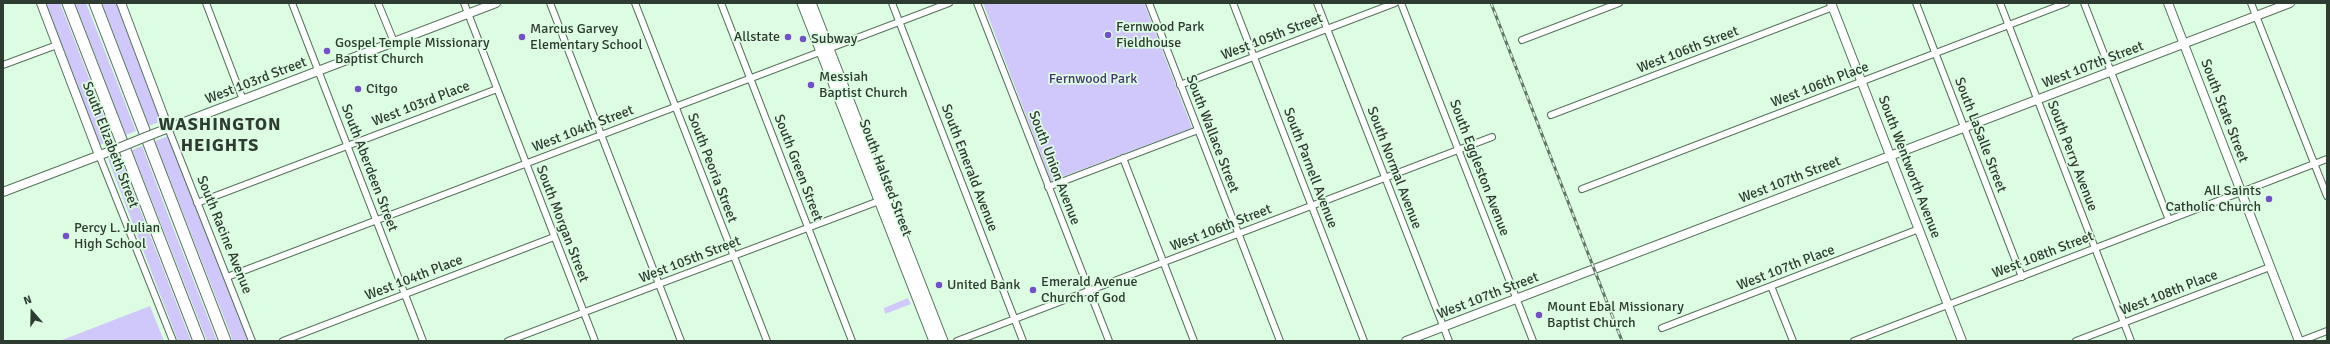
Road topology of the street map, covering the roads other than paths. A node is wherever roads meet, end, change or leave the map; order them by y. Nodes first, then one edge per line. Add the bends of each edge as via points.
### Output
1 (41, 3) edge
2 (68, 3) edge
3 (95, 3) edge
4 (121, 3) edge
5 (206, 3) edge
6 (292, 3) edge
7 (378, 3) edge
8 (464, 3) edge
9 (496, 3) edge
10 (550, 3) edge
11 (635, 3) edge
12 (721, 3) edge
13 (802, 3) edge
14 (811, 3) edge
15 (892, 3) edge
16 (948, 3) edge
17 (977, 3) edge
18 (1149, 3) edge
19 (1233, 3) edge
20 (1317, 3) edge
21 (1395, 3) edge
22 (1402, 3) edge
23 (1619, 3) edge
24 (1916, 3) edge
25 (2000, 3) edge
26 (2066, 3) edge
27 (2084, 3) edge
28 (2168, 3) edge
29 (2251, 3) edge
30 (2290, 3) edge
31 (1832, 5) edge
32 (468, 14) junction
33 (2256, 16) junction
34 (899, 22) junction
35 (2008, 25) junction
36 (1327, 29) junction
37 (1522, 40) dead end
38 (394, 42) junction
39 (2184, 44) junction
40 (57, 45) junction
41 (825, 50) junction
42 (1936, 53) junction
43 (1254, 57) junction
44 (3, 65) edge
45 (318, 71) junction
46 (2111, 72) junction
47 (750, 78) junction
48 (1862, 82) junction
49 (1180, 85) junction
50 (497, 88) junction
51 (243, 100) junction
52 (2038, 100) junction
53 (676, 107) junction
54 (1551, 115) dead end
55 (168, 128) junction
56 (1964, 128) junction
57 (1198, 130) junction
58 (601, 135) junction
59 (1492, 137) dead end
60 (347, 145) junction
61 (1459, 150) junction
62 (99, 155) junction
63 (1890, 156) junction
64 (1123, 158) junction
65 (2327, 159) edge
66 (526, 163) junction
67 (2314, 164) junction
68 (1385, 178) junction
69 (1048, 187) junction
70 (1582, 189) dead end
71 (3, 192) edge
72 (2241, 192) junction
73 (2327, 196) edge
74 (883, 199) junction
75 (197, 203) junction
76 (1312, 206) junction
77 (376, 220) junction
78 (2169, 220) junction
79 (808, 228) junction
80 (1919, 230) junction
81 (1238, 234) junction
82 (554, 237) junction
83 (2095, 248) junction
84 (734, 256) junction
85 (1164, 262) junction
86 (2270, 267) junction
87 (2022, 276) junction
88 (227, 277) junction
89 (659, 284) junction
90 (1772, 286) junction
91 (1089, 291) junction
92 (405, 295) junction
93 (1517, 299) junction
94 (1948, 305) junction
95 (584, 312) junction
96 (1015, 319) junction
97 (2124, 323) junction
98 (1443, 327) junction
99 (1662, 328) dead end
100 (2327, 331) edge
101 (173, 341) edge
102 (199, 341) edge
103 (225, 341) edge
104 (252, 341) edge
105 (283, 341) edge
106 (423, 341) edge
107 (508, 341) edge
108 (595, 341) edge
109 (682, 341) edge
110 (767, 341) edge
111 (852, 341) edge
112 (934, 341) edge
113 (943, 341) edge
114 (957, 341) edge
115 (1023, 341) edge
116 (1109, 341) edge
117 (1194, 341) edge
118 (1280, 341) edge
119 (1364, 341) edge
120 (1406, 341) edge
121 (1449, 341) edge
122 (1534, 341) edge
123 (1793, 341) edge
124 (1854, 341) edge
125 (1962, 341) edge
126 (2076, 341) edge
127 (2130, 341) edge
128 (2300, 341) edge

1 - 40 street, South Elizabeth Street
2 - 102 highway
3 - 103 highway
4 - 55 street, South Racine Avenue
5 - 51 street
6 - 45 street, South Aberdeen Street
7 - 38 street
8 - 32 street, South Morgan Street
9 - 32 street, West 103rd Street
10 - 58 street
11 - 53 street, South Peoria Street
12 - 47 street, South Green Street
13 - 41 main road, South Halsted Street
14 - 41 main road, South Halsted Street
15 - 34 street, South Emerald Avenue
16 - 34 street, West 104th Street
17 - 69 street, South Union Avenue
18 - 49 street, South Wallace Street
19 - 43 street, South Parnell Avenue
20 - 36 street, South Normal Avenue
21 - 36 street, West 105th Street
22 - 61 street, South Eggleston Avenue
23 - 37 street
24 - 42 street, South LaSalle Street
25 - 35 street, South Perry Avenue
26 - 35 street, West 106th Place
27 - 46 street
28 - 39 street, South State Street
29 - 33 street
30 - 33 street, West 107th Street
31 - 48 street, South Wentworth Avenue
31 - 54 street, West 106th Street
32 - 38 street, West 103rd Street
32 - 50 street, South Morgan Street
33 - 39 street, West 107th Street
33 - 67 street
34 - 41 street, West 104th Street
34 - 96 street, South Emerald Avenue
35 - 42 street, West 106th Place
35 - 52 street, South Perry Avenue
36 - 43 street, West 105th Street
36 - 68 street, South Normal Avenue
38 - 45 street, West 103rd Street
39 - 46 street, West 107th Street
39 - 72 street, South State Street
40 - 44 street
40 - 62 street, South Elizabeth Street
41 - 47 street, West 104th Street
41 - 74 main road, South Halsted Street
42 - 48 street, West 106th Place
42 - 56 street, South LaSalle Street
43 - 49 street, West 105th Street
43 - 76 street, South Parnell Avenue
45 - 51 street, West 103rd Street
45 - 60 street, South Aberdeen Street
46 - 52 street, West 107th Street
46 - 78 street
47 - 53 street, West 104th Street
47 - 79 street, South Green Street
48 - 63 street, South Wentworth Avenue
48 - 70 street, West 106th Place
49 - 57 street, South Wallace Street
50 - 60 street, West 103rd Place
50 - 66 street, South Morgan Street
51 - 55 street, West 103rd Street
52 - 56 street, West 107th Street
52 - 83 street, South Perry Avenue
53 - 58 street, West 104th Street
53 - 84 street, South Peoria Street
55 - 62 street, West 103rd Street, bridge
55 - 75 street, South Racine Avenue
56 - 63 street, West 107th Street
56 - 87 street, South LaSalle Street
57 - 64 street
57 - 81 street, South Wallace Street
58 - 66 street, West 104th Street
58 - 89 street
59 - 61 street, West 106th Street
60 - 75 street, West 103rd Place
60 - 77 street, South Aberdeen Street
61 - 68 street, West 106th Street
61 - 93 street, South Eggleston Avenue
62 - 71 street, West 103rd Street
62 - 101 street, South Elizabeth Street
63 - 80 street, South Wentworth Avenue
63 - 93 street, West 107th Street
64 - 69 street
64 - 85 street
65 - 67 street, West 108th Street
66 - 77 street, West 104th Street
66 - 82 street, South Morgan Street
67 - 72 street, West 108th Street
67 - 73 street
68 - 76 street, West 106th Street
68 - 98 street, South Normal Avenue
69 - 91 street, South Union Avenue
72 - 78 street, West 108th Street
72 - 86 street, South State Street
74 - 79 street, West 105th Street
74 - 112 main road, South Halsted Street
74 - 113 main road, South Halsted Street
75 - 88 street, South Racine Avenue
76 - 81 street, West 106th Street
76 - 119 street, South Parnell Avenue
77 - 88 street, West 104th Street
77 - 92 street, South Aberdeen Street
78 - 83 street, West 108th Street
79 - 84 street, West 105th Street
79 - 111 street, South Green Street
80 - 90 street, West 107th Place
80 - 94 street, South Wentworth Avenue
81 - 85 street, West 106th Street
81 - 118 street, South Wallace Street
82 - 92 street, West 104th Place
82 - 95 street, South Morgan Street
83 - 87 street, West 108th Street
83 - 97 street, South Perry Avenue
84 - 89 street, West 105th Street
84 - 110 street, South Peoria Street
85 - 91 street, West 106th Street
85 - 117 street
86 - 97 street, West 108th Place
86 - 128 street, South State Street
87 - 94 street, West 108th Street
88 - 104 street, South Racine Avenue
89 - 95 street, West 105th Street
89 - 109 street
90 - 99 street, West 107th Place
90 - 123 street
91 - 96 street, West 106th Street
91 - 116 street, South Union Avenue
92 - 105 street, West 104th Place
92 - 106 street, South Aberdeen Street
93 - 98 street, West 107th Street
93 - 122 street, South Eggleston Avenue
94 - 124 street, West 108th Street
94 - 125 street, South Wentworth Avenue
95 - 107 street, West 105th Street
95 - 108 street, South Morgan Street
96 - 114 street, West 106th Street
96 - 115 street, South Emerald Avenue
97 - 126 street, West 108th Place
97 - 127 street, South Perry Avenue
98 - 120 street, West 107th Street
98 - 121 street, South Normal Avenue
100 - 128 street

